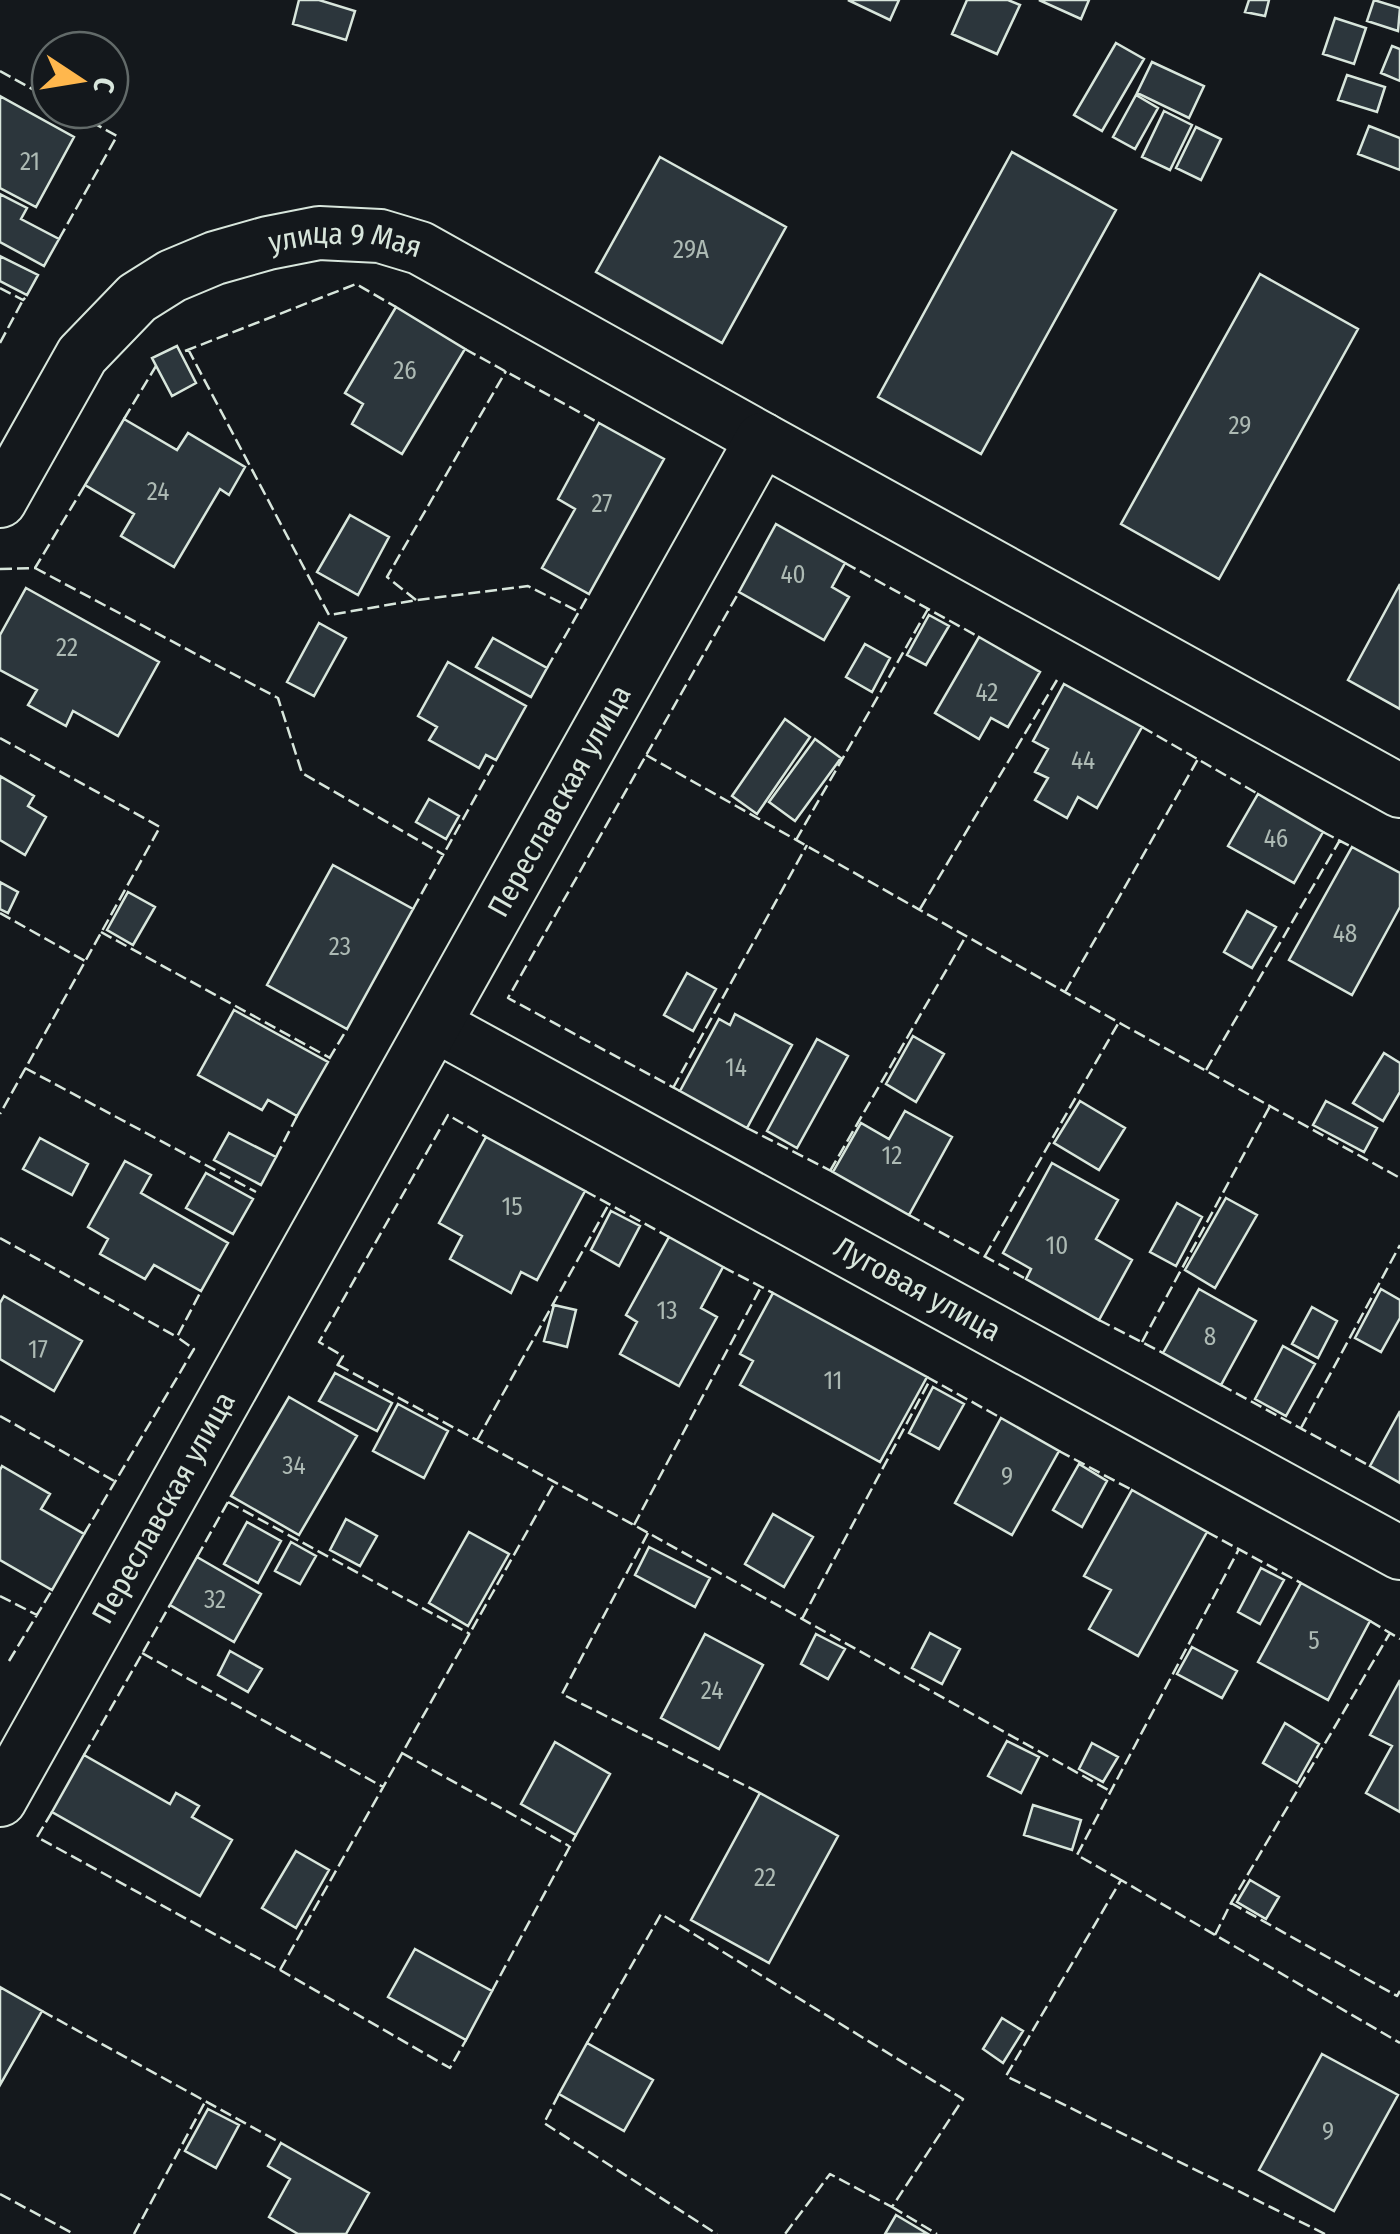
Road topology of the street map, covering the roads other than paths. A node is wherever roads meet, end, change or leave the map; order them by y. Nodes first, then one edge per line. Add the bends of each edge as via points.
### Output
1 (762, 439) junction
2 (0, 501) edge
3 (1400, 791) edge
4 (435, 1025) junction
5 (1400, 1552) edge
6 (0, 1800) edge

1 - 2 street, улица 9 Мая via 420,248 380,236 319,234 214,258 137,298 82,355
1 - 3 street
1 - 4 street, Переславская улица
4 - 5 street, Луговая улица
4 - 6 street, Переславская улица

